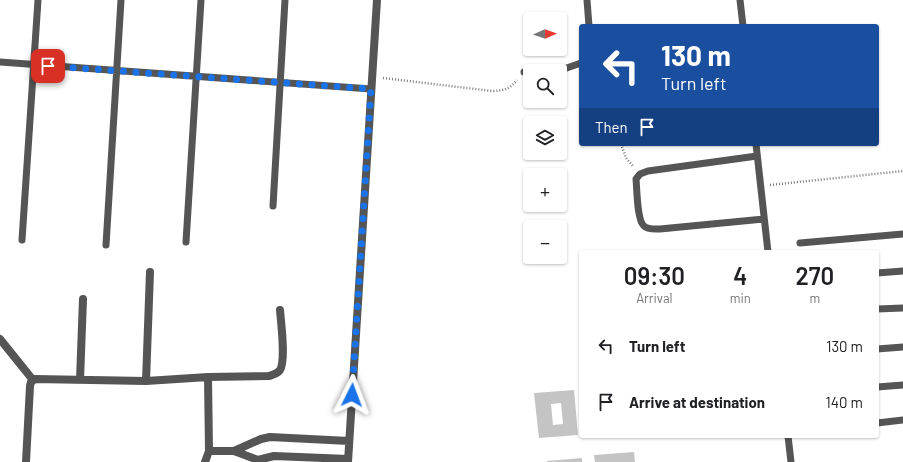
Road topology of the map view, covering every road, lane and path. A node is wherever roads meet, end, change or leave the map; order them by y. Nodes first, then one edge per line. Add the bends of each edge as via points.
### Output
1 (38, 0) edge
2 (121, 0) edge
3 (201, 0) edge
4 (285, 0) edge
5 (377, 0) edge
6 (586, 0) edge
7 (740, 0) edge
8 (589, 24) edge
9 (743, 24) edge
10 (0, 62) edge
11 (579, 63) edge
12 (34, 65) junction
13 (567, 68) edge
14 (116, 71) junction
15 (523, 76) edge
16 (197, 77) junction
17 (372, 77) junction
18 (280, 83) junction
19 (371, 89) junction
20 (622, 146) edge
21 (756, 146) edge
22 (757, 156) junction
23 (903, 171) edge
24 (640, 174) junction
25 (761, 186) junction
26 (273, 206) dead end
27 (764, 219) junction
28 (903, 234) edge
29 (22, 240) dead end
30 (186, 242) dead end
31 (800, 243) dead end
32 (106, 245) dead end
33 (768, 250) edge
34 (903, 271) edge
35 (150, 272) dead end
36 (879, 273) edge
37 (83, 300) dead end
38 (903, 308) edge
39 (879, 309) edge
40 (280, 310) dead end
41 (0, 339) edge
42 (903, 347) edge
43 (879, 349) edge
44 (208, 377) junction
45 (33, 380) junction
46 (80, 380) junction
47 (146, 381) junction
48 (903, 385) edge
49 (879, 387) edge
50 (903, 420) edge
51 (879, 422) edge
52 (788, 438) edge
53 (349, 441) junction
54 (209, 451) junction
55 (234, 451) junction
56 (261, 461) edge
57 (348, 461) edge
58 (26, 462) edge
59 (205, 462) edge
60 (791, 462) edge

1 - 12 lane
2 - 14 lane
3 - 16 lane
4 - 18 lane
5 - 17 street
6 - 8 lane
7 - 9 lane
10 - 12 lane
11 - 13 lane
12 - 14 lane
12 - 29 lane
14 - 16 lane
14 - 32 lane
15 - 17 path via 513,86 492,91
16 - 18 lane
16 - 30 lane
17 - 19 street
18 - 19 lane
18 - 26 lane
19 - 53 street
20 - 24 path via 626,158
21 - 22 lane
22 - 24 lane
22 - 25 lane
23 - 25 path
24 - 27 lane via 636,179 640,220 650,229
25 - 27 lane
27 - 33 lane
28 - 31 lane
34 - 36 lane
35 - 47 street
37 - 46 street
38 - 39 lane
40 - 44 street via 283,354 280,371 269,376
41 - 45 street
42 - 43 lane
44 - 47 street
44 - 54 street
45 - 46 street
45 - 58 street via 30,386
46 - 47 street
48 - 49 lane
50 - 51 lane
52 - 60 lane
53 - 55 street via 270,437
53 - 57 street
54 - 55 street
54 - 59 street
55 - 56 street
56 - 57 street via 274,456

